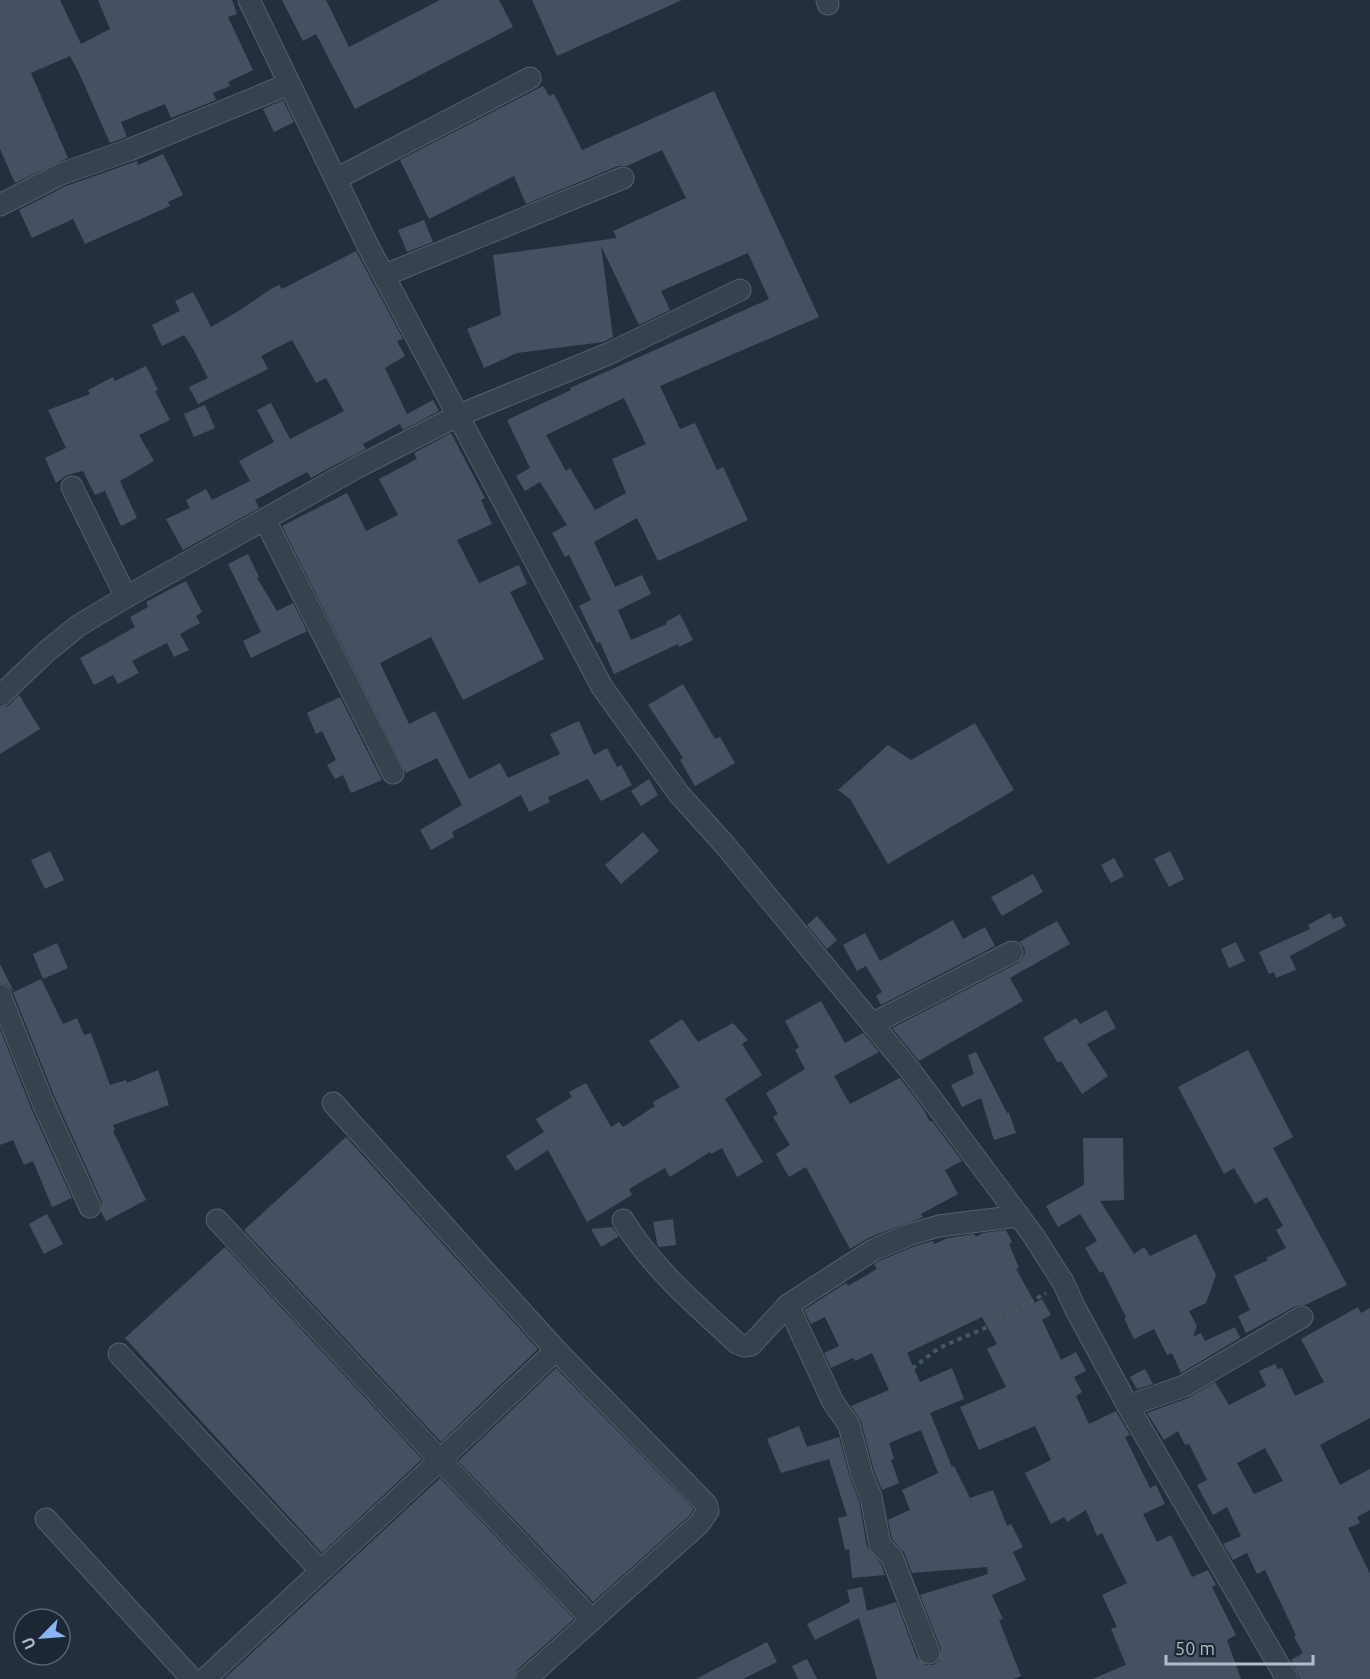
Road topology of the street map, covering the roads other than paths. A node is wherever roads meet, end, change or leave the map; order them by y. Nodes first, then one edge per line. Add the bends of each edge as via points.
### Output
1 (249, 0) edge
2 (530, 78) dead end
3 (289, 84) junction
4 (623, 178) dead end
5 (336, 179) junction
6 (0, 205) edge
7 (385, 275) junction
8 (740, 290) dead end
9 (458, 416) junction
10 (72, 487) dead end
11 (265, 520) junction
12 (126, 597) junction
13 (0, 696) edge
14 (393, 773) dead end
15 (1012, 952) dead end
16 (0, 995) edge
17 (872, 1024) junction
18 (333, 1103) dead end
19 (90, 1207) dead end
20 (1019, 1216) junction
21 (217, 1220) dead end
22 (622, 1220) dead end
23 (788, 1305) junction
24 (1302, 1317) dead end
25 (556, 1350) junction
26 (118, 1354) dead end
27 (1128, 1406) junction
28 (441, 1461) junction
29 (46, 1519) dead end
30 (320, 1570) junction
31 (592, 1620) junction
32 (929, 1653) dead end
33 (192, 1679) edge
34 (205, 1679) edge
35 (526, 1679) edge
36 (1287, 1679) edge

1 - 3 street
2 - 5 street
3 - 5 street
3 - 6 street via 61,174
4 - 7 street
5 - 7 street
7 - 9 street
8 - 9 street via 608,354
9 - 11 street
9 - 17 street via 602,687 679,794
10 - 12 street
11 - 12 street
11 - 14 street
12 - 13 street via 78,626
15 - 17 street
16 - 19 street
17 - 20 street
18 - 25 street
20 - 23 street via 939,1226 911,1234 873,1250
20 - 27 street via 1063,1282
21 - 28 street
22 - 23 street via 658,1269 737,1344 751,1345
23 - 32 street via 825,1387 849,1425 871,1497 880,1545 892,1557
24 - 27 street via 1184,1386
25 - 28 street
25 - 31 street via 706,1504 708,1511 699,1524
26 - 30 street
27 - 36 street
28 - 30 street
28 - 31 street
29 - 33 street
30 - 34 street
31 - 35 street

